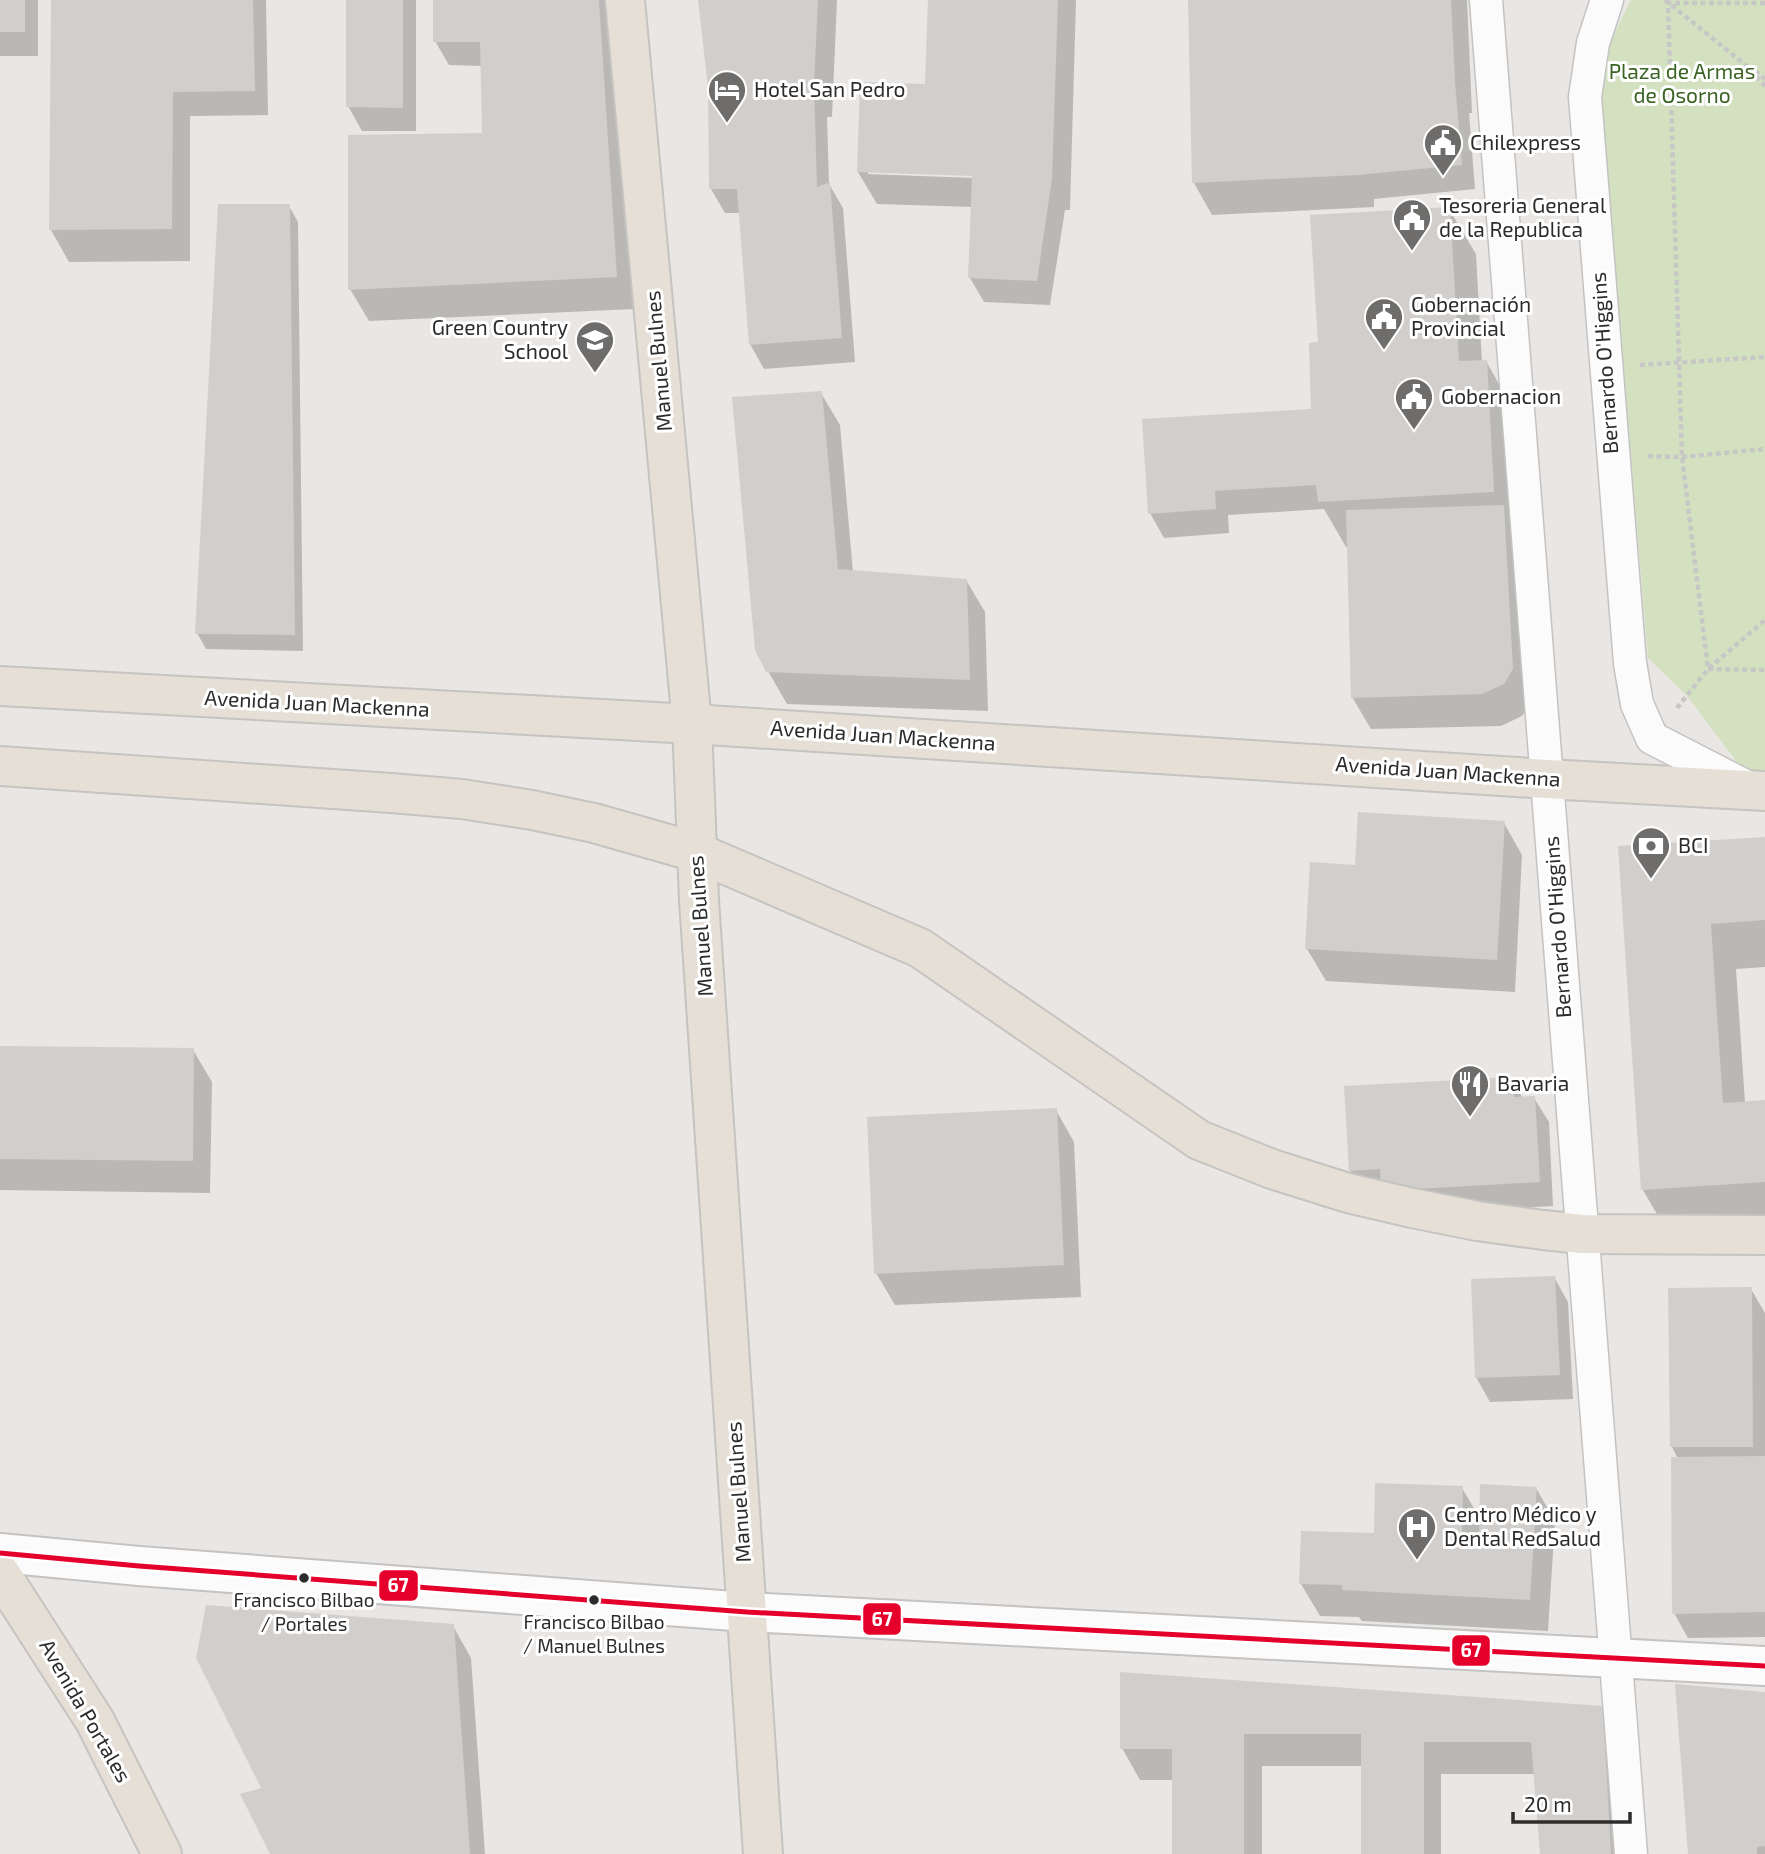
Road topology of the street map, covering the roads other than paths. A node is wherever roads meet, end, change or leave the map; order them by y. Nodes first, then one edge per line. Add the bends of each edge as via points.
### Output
1 (625, 0) edge
2 (1486, 0) edge
3 (1607, 0) edge
4 (0, 686) edge
5 (692, 724) junction
6 (0, 766) edge
7 (1547, 779) junction
8 (1758, 790) edge
9 (696, 852) junction
10 (1582, 1234) junction
11 (1765, 1235) edge
12 (0, 1553) edge
13 (0, 1573) edge
14 (747, 1612) junction
15 (1616, 1658) junction
16 (1765, 1665) edge
17 (162, 1854) edge
18 (763, 1854) edge
19 (1631, 1854) edge

1 - 5 main road, Manuel Bulnes
2 - 7 street, Bernardo O'Higgins
3 - 8 street, Bernardo O'Higgins via 1593,43 1585,97 1612,454 1637,704 1652,738
4 - 5 main road, Avenida Juan Mackenna
5 - 7 main road, Avenida Juan Mackenna
5 - 9 main road, Manuel Bulnes
6 - 9 main road via 462,799 594,823
7 - 8 main road, Avenida Juan Mackenna
7 - 10 street, Bernardo O'Higgins
9 - 10 main road via 920,948 1199,1140 1348,1193 1477,1220
9 - 14 main road, Manuel Bulnes
10 - 11 main road
10 - 15 street, Bernardo O'Higgins
12 - 14 street
13 - 17 main road, Avenida Portales via 95,1721
14 - 15 street
14 - 18 main road, Manuel Bulnes
15 - 16 street
15 - 19 street, Bernardo O'Higgins

